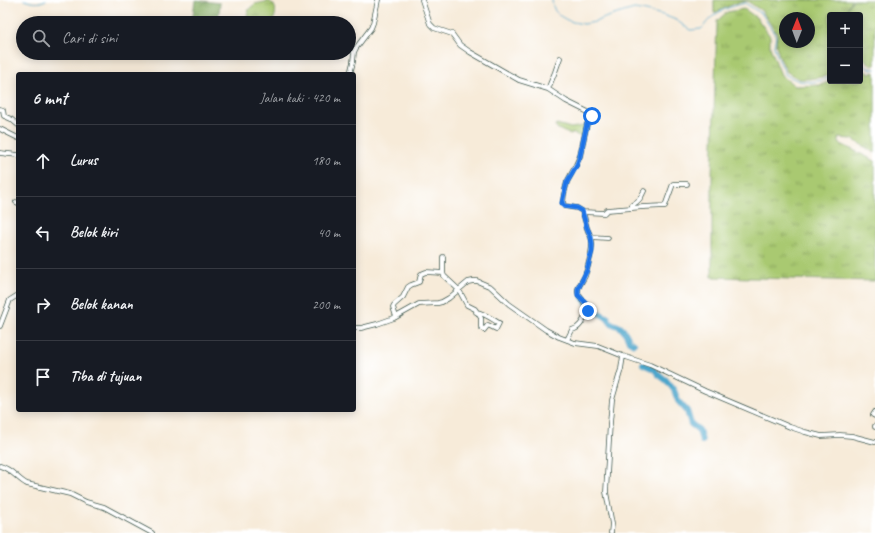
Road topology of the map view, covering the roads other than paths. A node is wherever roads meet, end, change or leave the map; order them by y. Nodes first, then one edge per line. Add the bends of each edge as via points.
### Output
1 (378, 0) edge
2 (422, 0) edge
3 (356, 48) edge
4 (560, 58) dead end
5 (353, 60) edge
6 (352, 72) edge
7 (548, 89) junction
8 (0, 109) edge
9 (16, 123) edge
10 (0, 129) edge
11 (16, 137) edge
12 (0, 153) edge
13 (16, 156) edge
14 (687, 184) dead end
15 (644, 191) dead end
16 (632, 208) junction
17 (583, 212) junction
18 (591, 237) junction
19 (608, 238) dead end
20 (442, 257) dead end
21 (443, 273) junction
22 (459, 290) junction
23 (16, 296) edge
24 (476, 312) junction
25 (396, 317) junction
26 (0, 326) edge
27 (356, 328) edge
28 (568, 340) junction
29 (623, 356) junction
30 (875, 412) edge
31 (875, 416) edge
32 (875, 442) edge
33 (0, 466) edge
34 (152, 533) edge
35 (611, 533) edge

1 - 3 street via 371,28
2 - 7 street via 429,22 434,28 452,34 465,49 519,80
4 - 7 street
5 - 6 street
7 - 17 street via 592,115 562,203
8 - 9 street via 3,110 4,116
10 - 11 street
12 - 13 street
14 - 16 street via 674,184 665,206
15 - 16 street
16 - 17 street
17 - 18 street
18 - 19 street
18 - 28 street via 592,251 578,289 578,295 586,303 588,311 579,326 572,330
20 - 21 street
21 - 22 street
21 - 25 street via 421,274 419,282 408,287 403,297 394,305
22 - 24 street via 467,305
22 - 25 street via 442,302 419,304
22 - 28 street via 470,282 484,283 546,330
23 - 26 street via 10,300
24 - 24 street via 484,330 488,325 496,329 500,323
25 - 27 street
28 - 29 street via 598,346
29 - 32 street via 650,365 790,427 821,436 852,436
29 - 35 street via 612,400 610,423 606,492 612,524
30 - 31 street
33 - 34 street via 27,484 70,494 104,507

